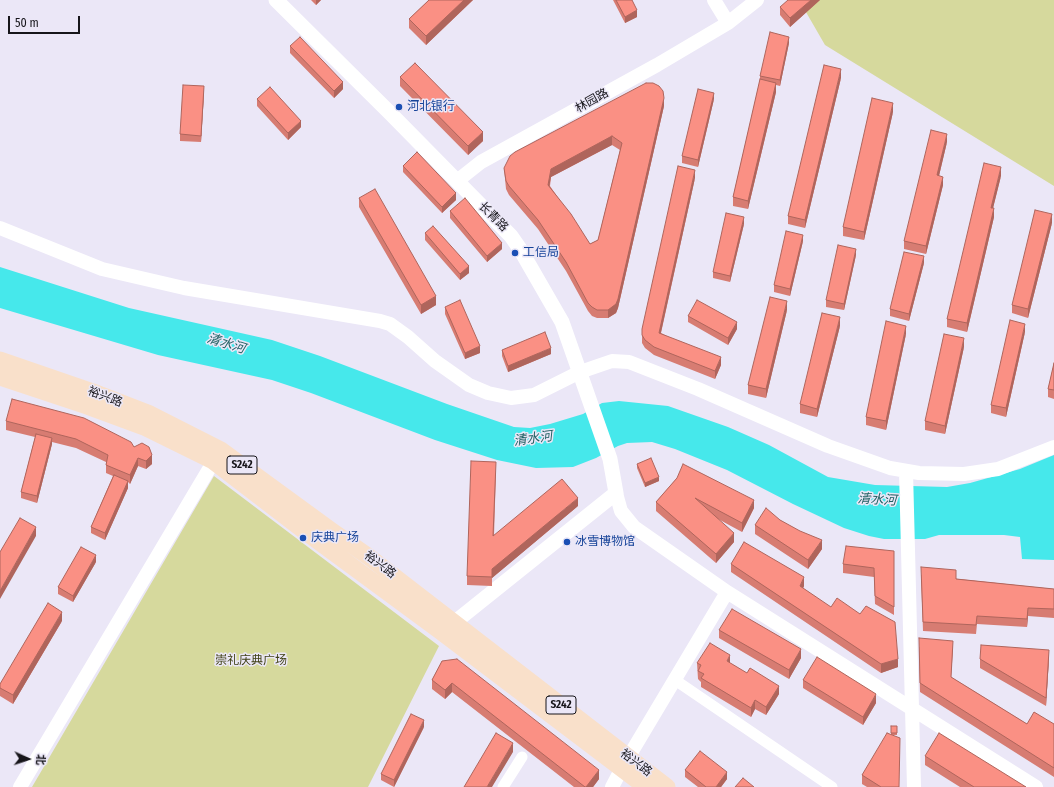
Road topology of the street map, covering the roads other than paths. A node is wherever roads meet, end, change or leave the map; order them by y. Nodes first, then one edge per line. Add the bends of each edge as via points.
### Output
1 (276, 0) edge
2 (714, 0) edge
3 (757, 0) edge
4 (728, 23) junction
5 (458, 182) junction
6 (0, 228) edge
7 (0, 360) edge
8 (580, 372) junction
9 (0, 376) edge
10 (1054, 447) edge
11 (217, 456) junction
12 (906, 477) junction
13 (616, 493) junction
14 (727, 592) junction
15 (455, 622) junction
16 (440, 631) junction
17 (675, 680) junction
18 (912, 709) junction
19 (522, 757) dead end
20 (625, 763) junction
21 (20, 787) edge
22 (503, 787) edge
23 (612, 787) edge
24 (646, 787) edge
25 (668, 787) edge
26 (832, 787) edge
27 (914, 787) edge
28 (1036, 787) edge

1 - 5 main road, 长青路
2 - 4 street
3 - 4 street, 林园路
4 - 5 street, 林园路 via 657,66 481,162
5 - 8 main road, 长青路 via 511,236 520,249 562,322
6 - 8 street via 102,269 184,288 390,324 469,385 488,393 511,398 534,395
7 - 11 main road, 裕兴路 / S242 via 150,414
8 - 12 street via 612,361 629,362 828,446 890,468
8 - 13 main road, 长青路 via 610,459
9 - 11 main road, 裕兴路 / S242
10 - 12 street via 998,469 964,474 919,473
11 - 15 main road, 裕兴路 / S242 via 332,531
11 - 16 main road, 裕兴路 / S242 via 314,538
11 - 21 street
12 - 18 street
13 - 14 street via 621,511 634,527
13 - 15 main road
14 - 17 street
14 - 18 street
15 - 16 street
15 - 20 main road, 裕兴路 / S242
16 - 20 main road, 裕兴路 / S242
17 - 20 street
17 - 26 street
18 - 27 street
18 - 28 street
19 - 22 street
20 - 23 street
20 - 24 main road, 裕兴路 / S242
20 - 25 main road, 裕兴路 / S242

